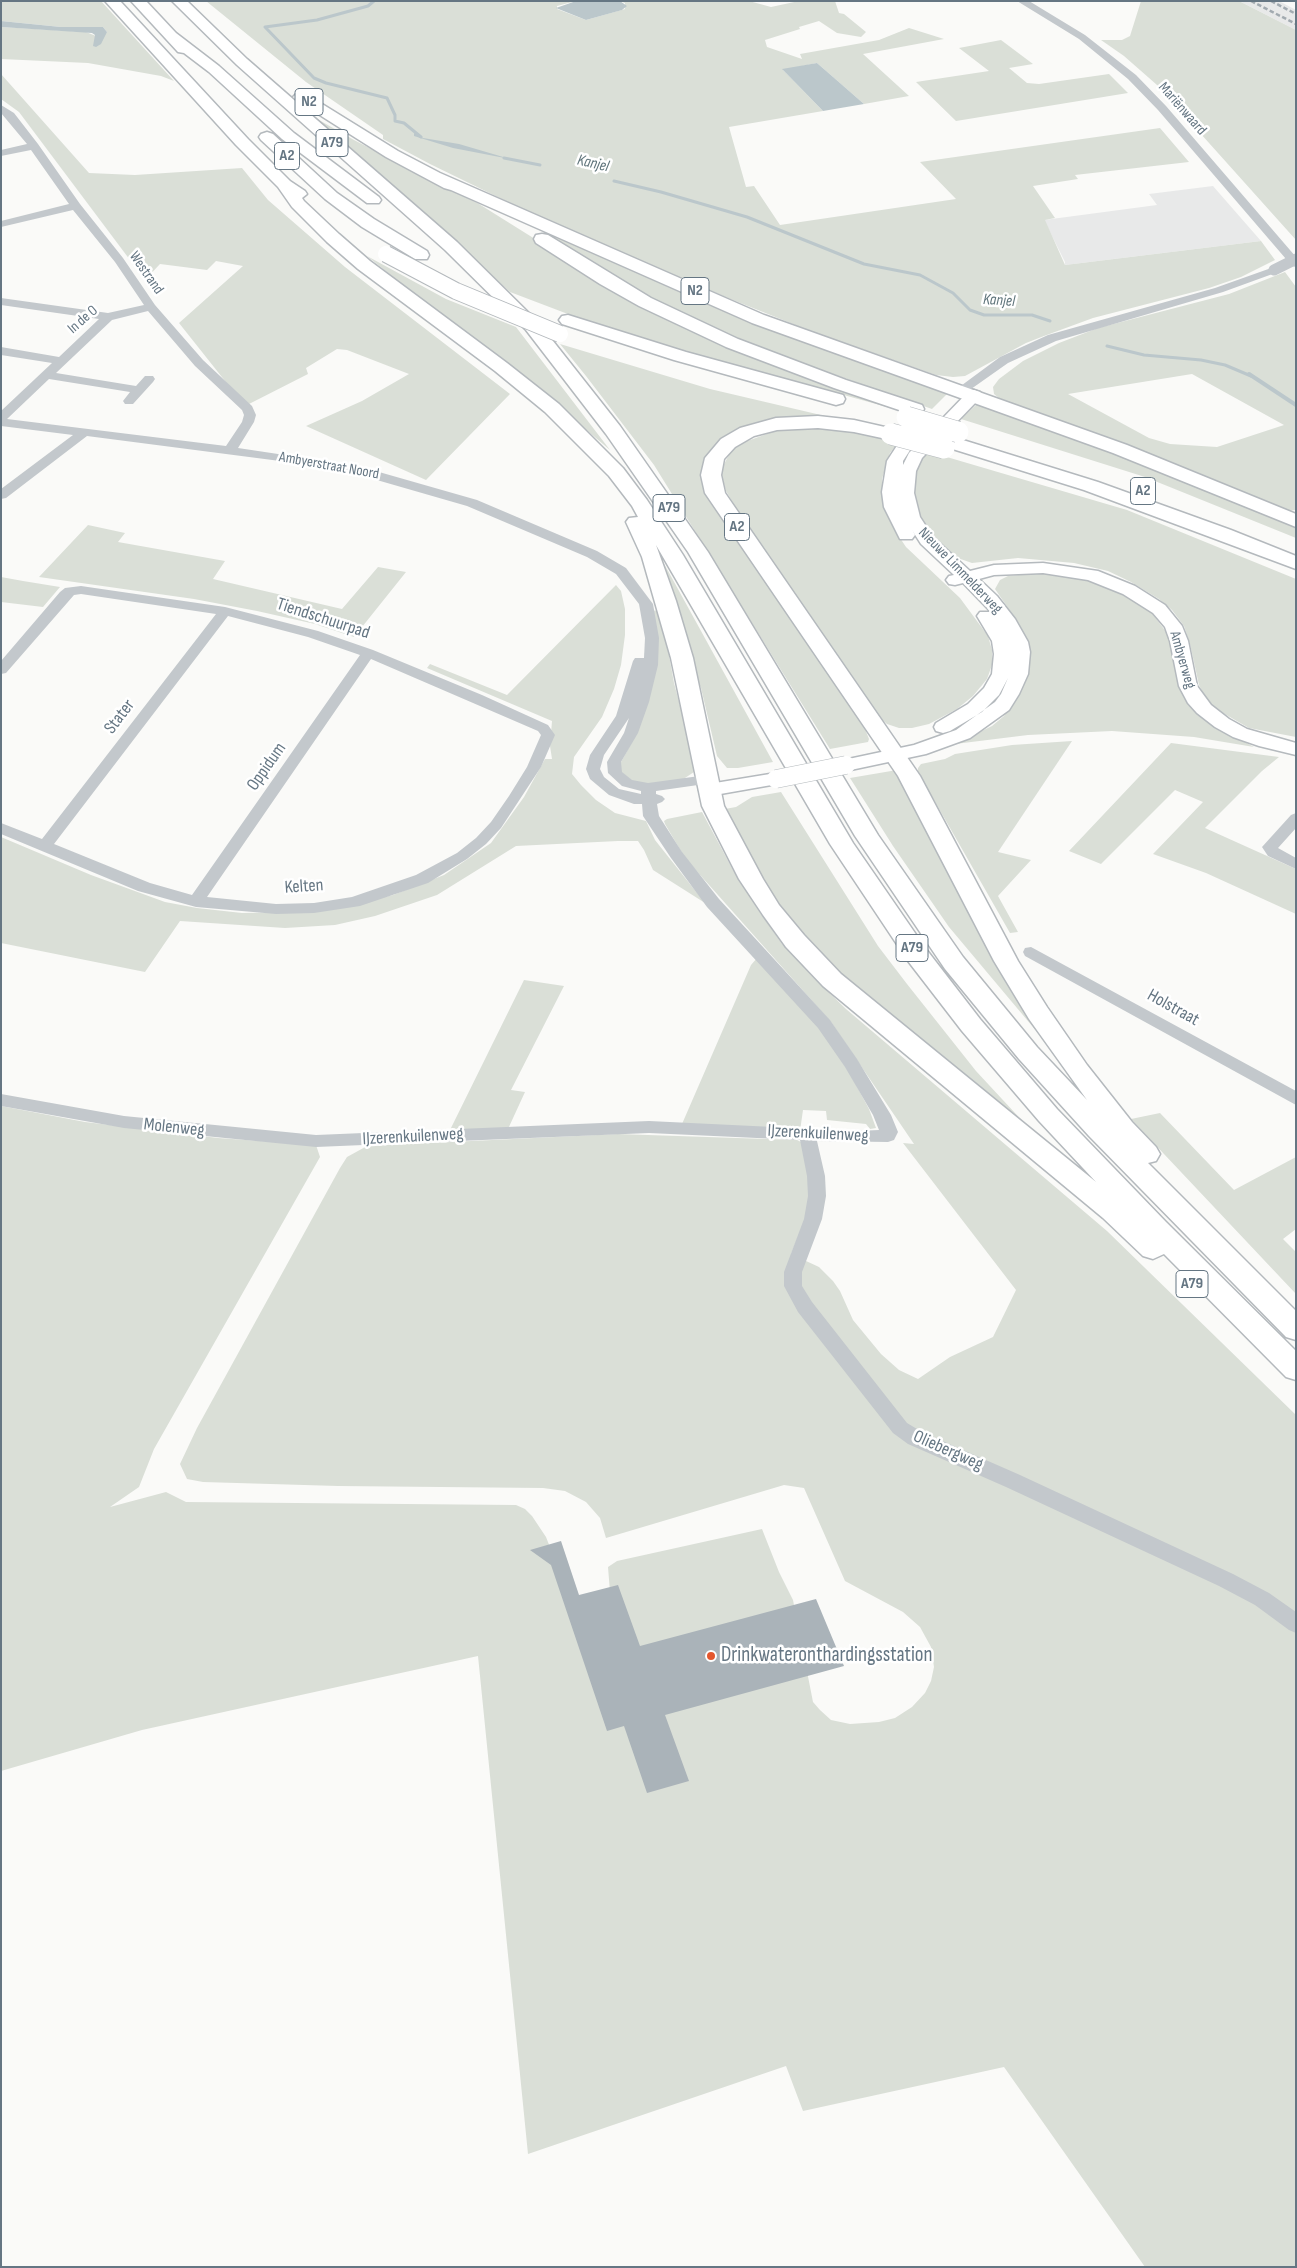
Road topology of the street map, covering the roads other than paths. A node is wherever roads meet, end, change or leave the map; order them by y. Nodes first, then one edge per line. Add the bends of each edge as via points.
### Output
1 (112, 1) edge
2 (138, 1) edge
3 (179, 1) edge
4 (1022, 1) edge
5 (191, 13) junction
6 (171, 36) junction
7 (1, 108) edge
8 (34, 146) junction
9 (1, 152) edge
10 (436, 177) junction
11 (284, 184) junction
12 (76, 206) junction
13 (1, 224) edge
14 (349, 230) dead end
15 (379, 250) dead end
16 (1296, 259) edge
17 (1296, 264) edge
18 (6, 302) edge
19 (151, 307) junction
20 (1, 312) edge
21 (108, 317) junction
22 (556, 331) junction
23 (1, 351) edge
24 (62, 361) junction
25 (47, 375) junction
26 (149, 378) dead end
27 (140, 390) junction
28 (967, 393) junction
29 (129, 401) dead end
30 (1, 418) edge
31 (1, 422) edge
32 (903, 422) junction
33 (82, 434) junction
34 (954, 437) junction
35 (230, 451) junction
36 (625, 485) junction
37 (1, 495) edge
38 (1296, 521) edge
39 (1296, 548) edge
40 (1296, 563) edge
41 (958, 579) junction
42 (632, 588) junction
43 (225, 611) junction
44 (368, 653) junction
45 (1, 670) edge
46 (548, 735) joint
47 (1296, 749) edge
48 (891, 750) junction
49 (708, 785) junction
50 (648, 794) junction
51 (1296, 818) edge
52 (1, 828) edge
53 (45, 846) junction
54 (1296, 864) edge
55 (196, 902) junction
56 (1031, 952) dead end
57 (1296, 1099) edge
58 (1, 1100) edge
59 (808, 1134) junction
60 (349, 1140) joint
61 (1296, 1324) edge
62 (1296, 1329) edge
63 (1287, 1360) edge
64 (1296, 1624) edge

1 - 11 highway, A2
2 - 6 highway, A2
3 - 5 highway, N2
4 - 17 street, Mariënwaard via 1082,37 1132,77
5 - 10 highway, N2 via 329,116
5 - 22 highway, A79 via 451,246 532,326
6 - 22 highway, A79 via 214,69 288,136 434,245 500,301
6 - 22 highway, A2 via 309,178 353,212 421,254 490,289
7 - 8 street, Westrand
8 - 9 street
8 - 12 street, Westrand
10 - 28 highway, N2 via 758,318
10 - 32 highway, N2 via 606,280 689,323 795,368
11 - 14 highway, A2
11 - 36 highway, A79 via 298,204 364,265 552,408
12 - 13 street
12 - 19 street, Westrand
15 - 22 highway, A2, bridge via 456,290
16 - 28 street, Nieuwe Limmelderweg, bridge via 1219,290 1084,328 1024,357
18 - 20 street
18 - 21 street
19 - 21 street, In de O
19 - 35 street, Westrand via 199,363 249,410 247,424
21 - 24 street, In de O
22 - 32 highway, A2 via 627,356
22 - 62 highway, A79 via 613,430 703,561 866,836 954,962 1028,1053 1098,1129
23 - 24 street
24 - 25 street, In de O
25 - 27 street
25 - 30 street, In de O
26 - 27 street
27 - 29 street
28 - 38 highway, A2 via 1120,449
28 - 41 main road, Nieuwe Limmelderweg via 910,464 906,486 908,507 917,526
31 - 33 street, Ambyerstraat Noord
32 - 34 highway, A2, bridge
32 - 34 highway, N2
32 - 48 highway, A2 via 854,426 818,422 771,426 748,432 728,443 715,458 711,475 715,493 723,506
33 - 35 street, Ambyerstraat Noord
33 - 37 street
34 - 39 highway, A2 via 988,440 1084,470
34 - 40 highway, A2 via 1056,479 1091,486
35 - 42 street, Ambyerstraat Noord via 358,470 464,500 600,558 620,571
36 - 49 highway, A79 via 631,511 666,600 682,658
36 - 63 highway, A79 via 673,555 842,844 916,955 1048,1115
41 - 47 main road, Ambyerweg via 994,570 1043,568 1092,575 1129,590 1154,606 1173,626 1188,686 1204,709 1240,733
41 - 48 main road, Nieuwe Limmelderweg via 991,600 1014,632 1019,642 1021,662 1015,686 1002,706 973,728 940,743
42 - 50 street, Ambyerstraat Noord via 646,604 649,616 651,665 631,732 613,766 623,781
42 - 50 street, Ambyerstraat Noord via 642,637 640,664 623,716 597,754 593,768 597,779 609,790 628,798
43 - 44 street, Tiendschuurpad
43 - 45 street, Tiendschuurpad via 70,591
43 - 53 street, Stater
44 - 46 street, Tiendschuurpad via 543,728
44 - 55 street, Oppidum
46 - 55 street, Kelten via 534,767 496,825 462,856 422,878 354,902 314,908 256,908
48 - 49 main road, Nieuwe Limmelderweg, bridge
48 - 61 highway via 909,776 1006,961 1078,1071 1123,1129 1242,1257
49 - 50 street, Ambyerstraat Noord
49 - 63 highway, A79 via 713,806 751,879 795,941 832,980 1113,1211 1189,1281
50 - 59 street, IJzerenkuilenweg via 651,816 697,883 812,1009 838,1044 889,1132 888,1136 881,1137
51 - 54 street via 1270,846 1272,853
52 - 53 street, Kelten
53 - 55 street, Kelten via 144,887
56 - 57 street, Holstraat
58 - 60 street, Molenweg via 124,1122 277,1138
59 - 60 street, IJzerenkuilenweg via 649,1127
59 - 64 street, Oliebergweg via 817,1196 813,1219 793,1272 793,1286 805,1307 900,1428 915,1438 1212,1573 1262,1599

